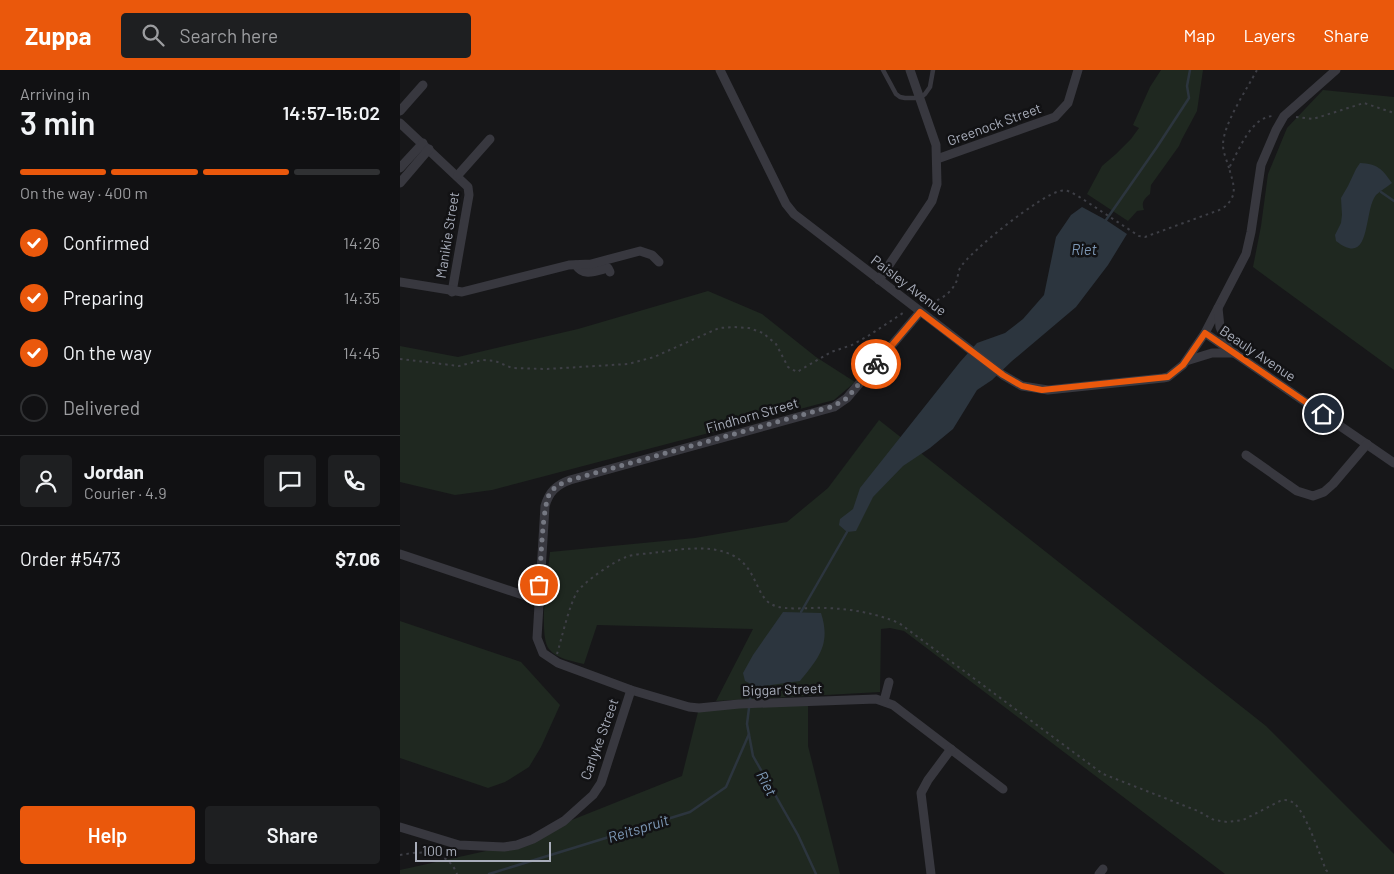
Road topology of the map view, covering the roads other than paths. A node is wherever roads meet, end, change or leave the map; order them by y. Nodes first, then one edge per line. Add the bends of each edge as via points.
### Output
1 (720, 70) edge
2 (883, 70) edge
3 (910, 70) edge
4 (933, 70) edge
5 (1078, 70) edge
6 (1336, 70) edge
7 (423, 85) dead end
8 (920, 98) junction
9 (400, 111) edge
10 (400, 123) edge
11 (490, 139) dead end
12 (426, 146) junction
13 (937, 159) junction
14 (400, 168) edge
15 (458, 176) junction
16 (400, 183) edge
17 (659, 262) dead end
18 (574, 265) junction
19 (610, 272) dead end
20 (879, 280) junction
21 (400, 282) edge
22 (452, 292) junction
23 (1218, 308) junction
24 (918, 310) junction
25 (1205, 333) junction
26 (1232, 352) junction
27 (1186, 361) junction
28 (1367, 444) junction
29 (1246, 455) dead end
30 (1394, 463) edge
31 (400, 554) edge
32 (538, 600) junction
33 (889, 682) dead end
34 (631, 690) junction
35 (884, 701) junction
36 (951, 749) junction
37 (1003, 789) dead end
38 (400, 827) edge
39 (932, 874) edge

1 - 20 street, Paisley Avenue via 786,204 794,214
2 - 8 lane via 897,96
3 - 8 street
4 - 8 lane via 930,87
5 - 13 street, Greenock Street via 1068,103 1055,116
6 - 23 street, Paisley Avenue via 1284,116 1276,130 1261,165 1246,254
7 - 9 street
8 - 13 street
10 - 12 street, Manikie Street
11 - 15 street
12 - 14 street
12 - 15 street, Manikie Street
12 - 16 street
13 - 20 street, Greenock Street via 934,197
15 - 22 street, Manikie Street via 468,186 469,195
17 - 18 street via 652,255 640,251 592,264
18 - 19 street via 586,272 608,268
18 - 22 street via 467,292
20 - 24 street, Paisley Avenue
21 - 22 street
23 - 25 street, Paisley Avenue
23 - 26 street via 1220,326
24 - 27 street, Paisley Avenue via 1003,375 1028,388 1048,390 1163,378
24 - 32 street, Findhorn Street via 847,398 834,406 570,480 554,489 545,506
25 - 26 street, Beauly Avenue
25 - 27 street, Paisley Avenue
26 - 27 street via 1212,353
26 - 28 street, Beauly Avenue
28 - 29 street via 1333,484 1313,496 1297,491
28 - 30 street, Beauly Avenue
31 - 32 street
32 - 34 street, Biggar Street via 536,634 544,653 554,662
33 - 35 street
34 - 35 street, Biggar Street via 694,707
34 - 38 street, Carlyke Street via 601,782 564,821 533,839 504,847 455,845
35 - 36 street, Biggar Street
36 - 37 street, Biggar Street
36 - 39 street via 922,793

